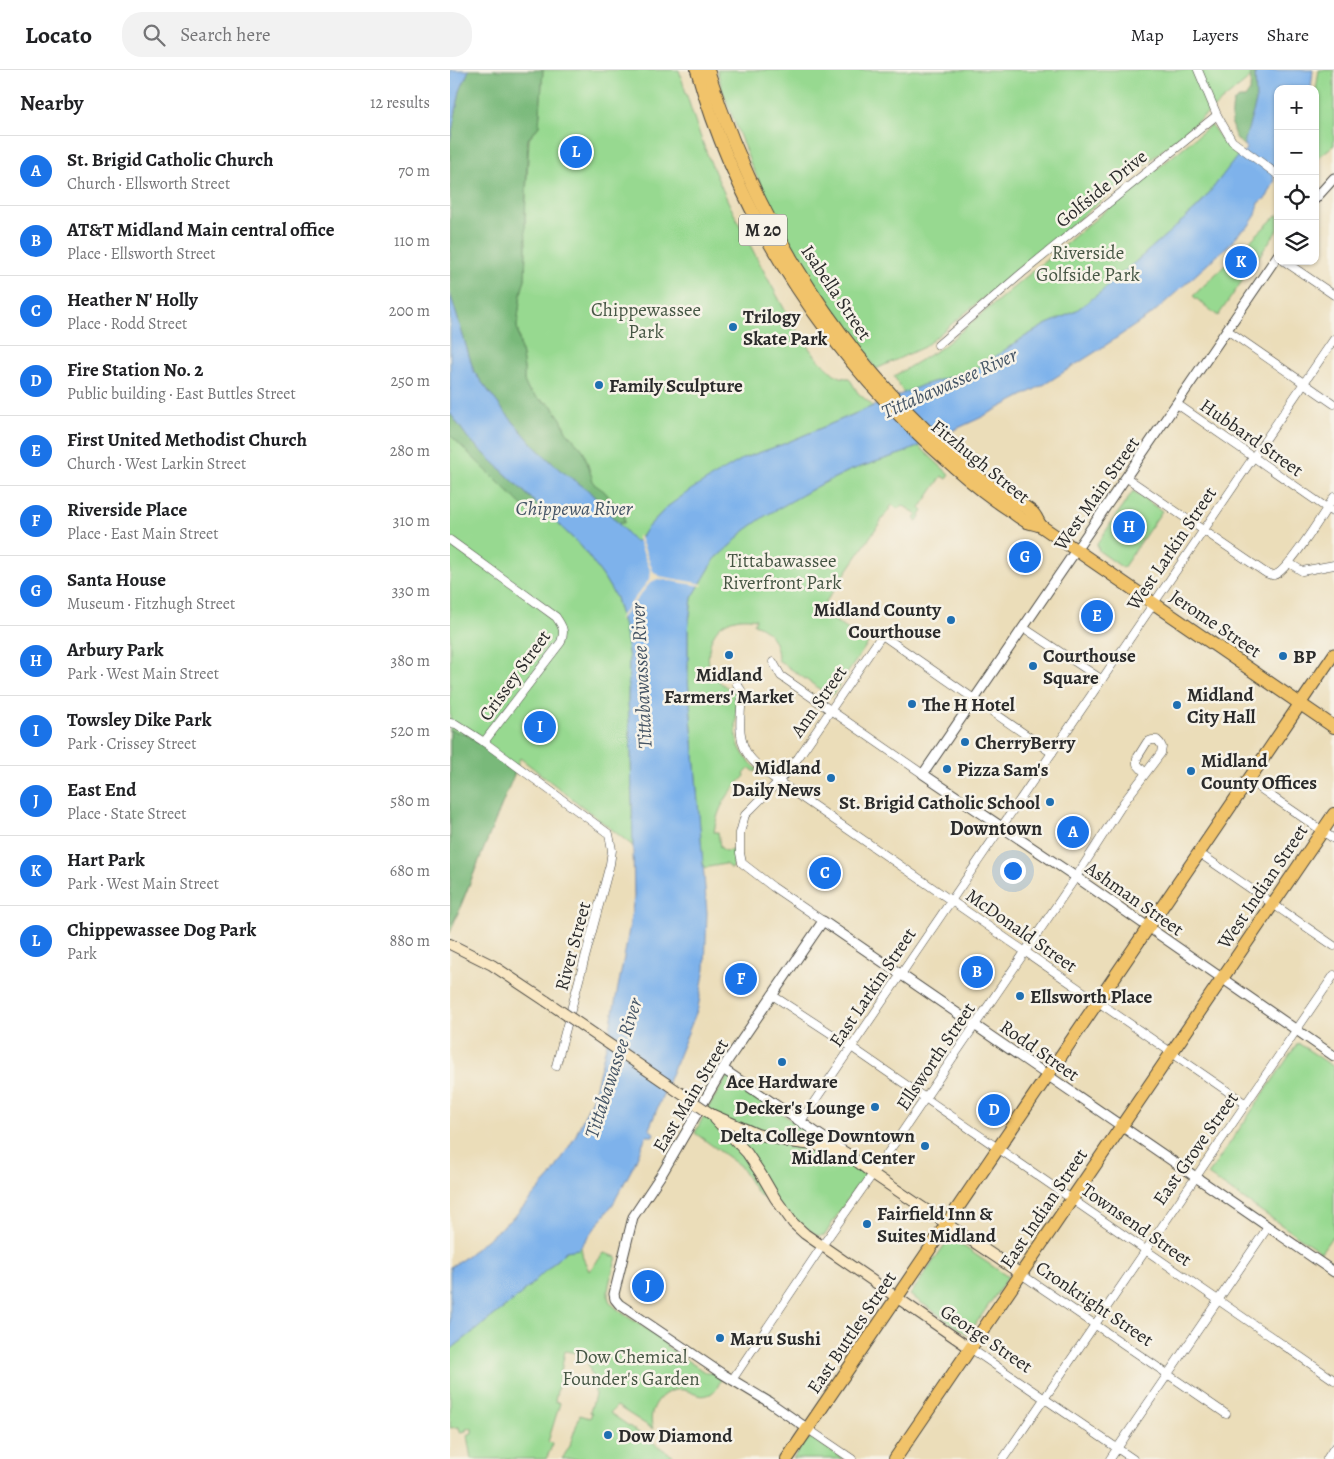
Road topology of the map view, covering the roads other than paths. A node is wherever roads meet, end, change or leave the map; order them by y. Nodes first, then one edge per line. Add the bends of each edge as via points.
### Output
1 (697, 70) edge
2 (708, 70) edge
3 (1198, 70) edge
4 (1217, 115) junction
5 (1274, 172) edge
6 (1333, 182) edge
7 (1319, 196) edge
8 (1274, 264) edge
9 (1291, 265) edge
10 (1334, 295) edge
11 (1227, 330) junction
12 (1334, 339) edge
13 (938, 345) dead end
14 (864, 371) junction
15 (1304, 383) junction
16 (1177, 404) junction
17 (1334, 404) edge
18 (1253, 457) junction
19 (1127, 478) junction
20 (1334, 497) edge
21 (1327, 508) junction
22 (1334, 513) edge
23 (1203, 530) junction
24 (450, 540) edge
25 (1076, 551) junction
26 (1289, 563) junction
27 (1334, 565) edge
28 (1153, 603) junction
29 (1024, 628) junction
30 (1334, 654) edge
31 (773, 662) dead end
32 (1101, 680) junction
33 (737, 684) dead end
34 (974, 699) junction
35 (1300, 704) junction
36 (832, 710) junction
37 (450, 723) edge
38 (1334, 727) edge
39 (484, 742) junction
40 (1052, 753) junction
41 (1146, 773) dead end
42 (923, 774) junction
43 (1248, 780) junction
44 (778, 782) junction
45 (1334, 814) edge
46 (1002, 826) junction
47 (1322, 830) junction
48 (1334, 838) edge
49 (739, 846) joint
50 (1199, 853) junction
51 (1076, 877) junction
52 (951, 900) junction
53 (1273, 904) junction
54 (823, 921) junction
55 (1148, 928) junction
56 (450, 944) edge
57 (1334, 946) edge
58 (1025, 952) junction
59 (901, 975) junction
60 (1334, 975) edge
61 (1222, 978) junction
62 (772, 995) junction
63 (1098, 1002) junction
64 (975, 1025) junction
65 (1296, 1030) junction
66 (851, 1047) junction
67 (1171, 1053) junction
68 (1334, 1056) edge
69 (556, 1066) dead end
70 (723, 1069) junction
71 (1048, 1075) junction
72 (926, 1098) junction
73 (1246, 1104) junction
74 (711, 1114) junction
75 (801, 1121) junction
76 (1121, 1126) junction
77 (998, 1148) junction
78 (846, 1153) junction
79 (874, 1174) junction
80 (1196, 1177) junction
81 (1072, 1199) junction
82 (947, 1223) junction
83 (1268, 1227) junction
84 (822, 1246) junction
85 (1145, 1249) junction
86 (1334, 1272) edge
87 (1021, 1274) junction
88 (896, 1297) junction
89 (1219, 1300) junction
90 (1094, 1324) junction
91 (970, 1348) junction
92 (1168, 1374) junction
93 (732, 1380) junction
94 (1334, 1380) edge
95 (1045, 1398) junction
96 (1226, 1414) dead end
97 (808, 1428) junction
98 (1118, 1448) junction
99 (1334, 1448) edge
100 (787, 1459) edge
101 (852, 1459) edge
102 (895, 1459) edge
103 (1002, 1459) edge
104 (1110, 1459) edge
105 (1133, 1459) edge
106 (1326, 1459) edge

1 - 14 highway, Isabella Street / M 20 via 726,154 764,231 808,304
2 - 14 highway, Isabella Street / M 20 via 743,165 777,235
3 - 4 street
4 - 5 street via 1232,141
4 - 13 street, Golfside Drive via 1022,272
6 - 7 street
8 - 11 street, West Main Street
9 - 10 street
11 - 15 street
11 - 16 street, West Main Street
12 - 15 street, West Larkin Street
14 - 25 highway, Fitzhugh Street / M 20 via 900,416 968,479 1008,503 1026,521 1041,526
15 - 17 street
15 - 18 street, West Larkin Street
16 - 18 street, Hubbard Street
16 - 19 street, West Main Street
18 - 21 street, Hubbard Street
18 - 23 street, West Larkin Street
19 - 23 street
19 - 25 street, West Main Street
20 - 21 street
21 - 22 street, Hubbard Street
21 - 26 street
23 - 26 street via 1268,574 1274,575
23 - 28 street, West Larkin Street
24 - 39 street, Crissey Street via 556,617 564,634
25 - 28 highway, Jerome Street / M 20
25 - 29 street, West Main Street
26 - 27 street via 1302,571
28 - 32 street, West Larkin Street
28 - 35 highway, Jerome Street / M 20
29 - 32 street
29 - 34 street, West Main Street
30 - 35 main road
31 - 36 street, Ashman Street via 780,676
32 - 40 street, West Larkin Street
33 - 44 street, McDonald Street via 742,694 742,745 749,756
34 - 36 street, Ann Street via 882,636
34 - 40 street
34 - 42 street, West Main Street
35 - 38 highway, Jerome Street / M 20
35 - 43 highway, East Buttles Street
36 - 42 street, Ashman Street
36 - 44 street, Ann Street
37 - 39 street
39 - 69 street, River Street via 609,834 610,864
40 - 46 street, West Larkin Street
41 - 51 street, Ellsworth Street
42 - 46 street, Ashman Street
43 - 47 street
43 - 50 highway, East Buttles Street
44 - 49 street, Ann Street via 745,815
44 - 52 street, McDonald Street
45 - 47 highway, West Indian Street
46 - 51 street, Ashman Street
46 - 52 street, East Larkin Street
47 - 48 street
47 - 53 highway, West Indian Street
49 - 54 street, Rodd Street via 742,863
50 - 53 street
50 - 55 highway, East Buttles Street
51 - 55 street, Ashman Street
51 - 58 street, Ellsworth Street
52 - 58 street, McDonald Street
52 - 59 street, East Larkin Street
53 - 57 street
53 - 61 highway, West Indian Street
54 - 59 street, Rodd Street
54 - 62 street, East Main Street
55 - 61 street, Ashman Street
55 - 63 highway, East Buttles Street
56 - 74 main road, bridge via 492,965
58 - 63 street, McDonald Street
58 - 64 street, Ellsworth Street
59 - 64 street, Rodd Street
59 - 66 street, East Larkin Street
60 - 65 street, East Grove Street
61 - 65 street, Ashman Street
61 - 67 highway, East Indian Street
62 - 66 street, Townsend Street
62 - 70 street, East Main Street
63 - 67 street, McDonald Street
63 - 71 highway, East Buttles Street
64 - 71 street, Rodd Street
64 - 72 street, Ellsworth Street
65 - 68 street, Ashman Street
65 - 73 street, East Grove Street
66 - 72 street, Townsend Street
66 - 75 street, East Larkin Street
67 - 73 street, McDonald Street
67 - 76 highway, East Indian Street
70 - 75 street
70 - 93 street, East Main Street via 633,1217 614,1294 619,1304
71 - 76 street, Rodd Street
71 - 77 highway, East Buttles Street
72 - 77 street, Townsend Street
72 - 79 street, Ellsworth Street
73 - 80 street, East Grove Street
74 - 78 main road via 757,1134
74 - 84 main road, George Street via 747,1153 793,1223
75 - 78 street
76 - 80 street, Rodd Street
76 - 81 highway, East Indian Street
77 - 81 street, Townsend Street
77 - 82 highway, East Buttles Street
78 - 79 main road, Cronkright Street
79 - 82 main road, Cronkright Street
79 - 84 street, Ellsworth Street
80 - 83 street, Rodd Street
80 - 85 street, East Grove Street
81 - 85 street, Townsend Street
81 - 87 highway, East Indian Street
82 - 87 main road, Cronkright Street
82 - 88 highway, East Buttles Street
83 - 86 street, Rodd Street
83 - 89 street
84 - 88 main road, George Street
84 - 93 street, Ellsworth Street
85 - 89 street, Townsend Street
85 - 90 street, East Grove Street
87 - 90 street, Cronkright Street
87 - 91 highway, East Indian Street
88 - 91 main road, George Street
88 - 97 highway, East Buttles Street
89 - 92 street
89 - 94 street, Townsend Street
90 - 92 street, Cronkright Street
90 - 95 street, East Grove Street
91 - 95 street, George Street
91 - 102 highway, East Indian Street
92 - 96 street, Cronkright Street
92 - 98 street
93 - 97 street
95 - 98 street, George Street
95 - 103 street, East Grove Street
97 - 100 highway, East Buttles Street
97 - 101 street
98 - 104 street
98 - 105 street, George Street
99 - 106 street

